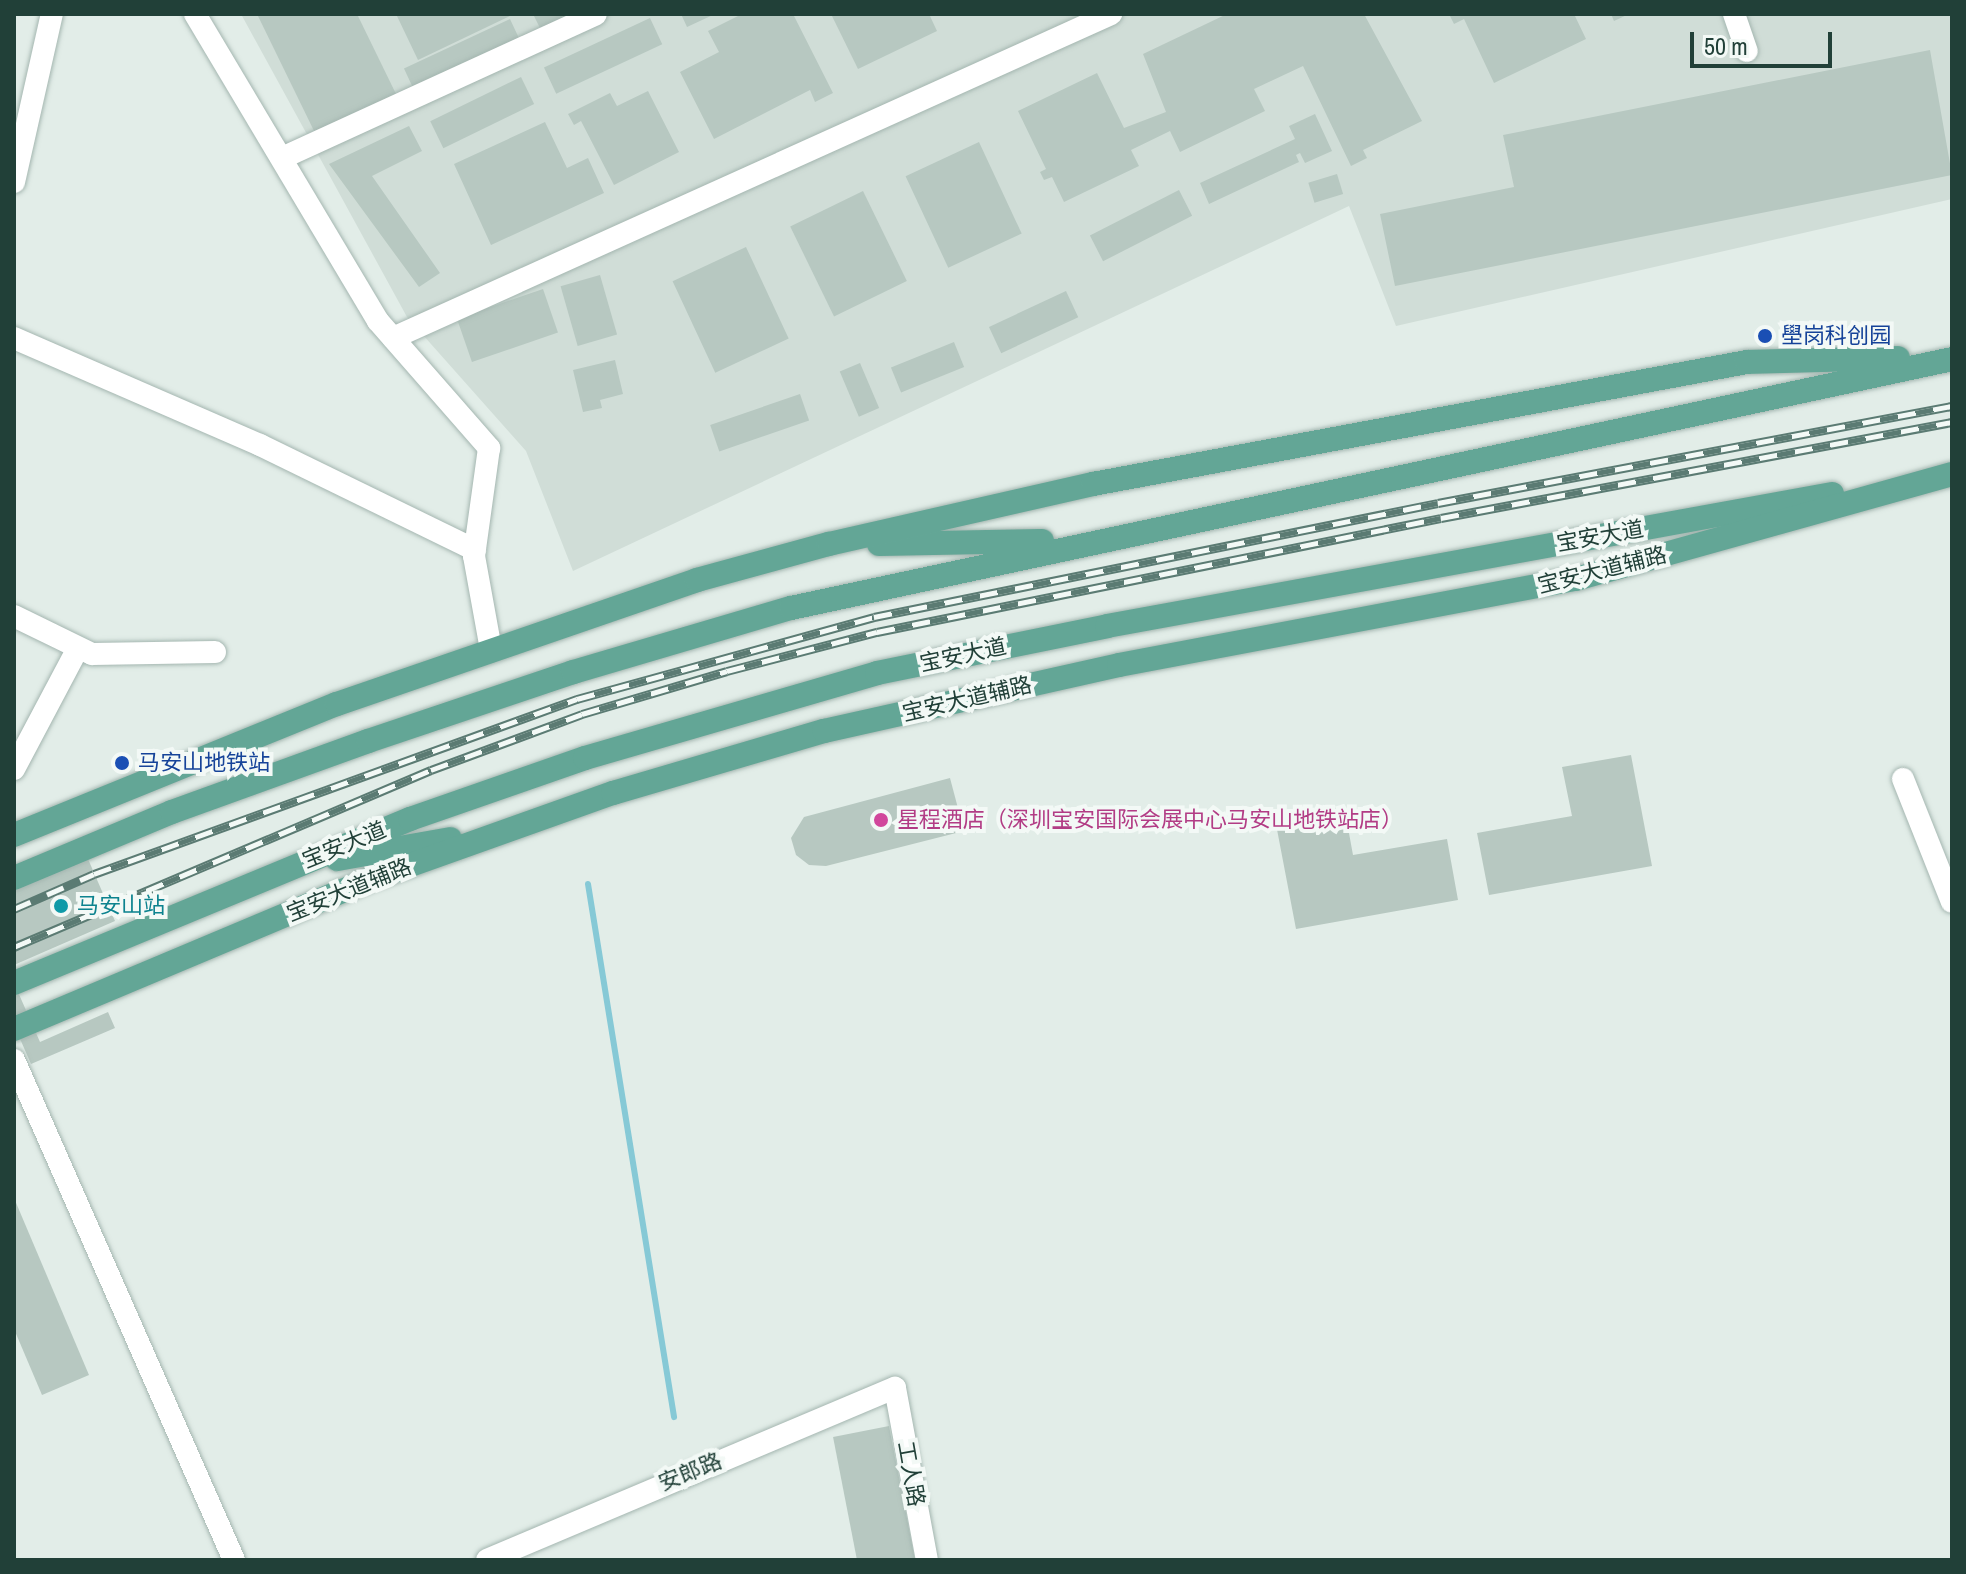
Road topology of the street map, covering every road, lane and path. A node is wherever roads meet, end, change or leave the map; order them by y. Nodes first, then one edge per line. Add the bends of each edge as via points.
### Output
1 (52, 14) edge
2 (195, 14) edge
3 (596, 14) edge
4 (1111, 14) edge
5 (1734, 14) edge
6 (1747, 51) dead end
7 (282, 158) junction
8 (14, 182) edge
9 (14, 338) edge
10 (393, 338) junction
11 (1952, 358) edge
12 (1952, 473) edge
13 (1092, 540) junction
14 (829, 544) junction
15 (475, 550) junction
16 (14, 616) edge
17 (77, 650) junction
18 (491, 650) junction
19 (215, 652) dead end
20 (14, 769) edge
21 (1903, 779) dead end
22 (518, 827) junction
23 (14, 835) edge
24 (287, 868) junction
25 (14, 878) edge
26 (1952, 902) edge
27 (14, 983) edge
28 (14, 1029) edge
29 (14, 1060) edge
30 (895, 1388) joint
31 (234, 1560) edge
32 (487, 1560) edge
33 (927, 1560) edge

1 - 8 street
2 - 7 street
3 - 7 street
4 - 10 street
5 - 6 street
7 - 10 street
9 - 15 street via 260,445
10 - 15 street via 489,448
11 - 13 main road
11 - 14 main road via 1747,362 1093,484
12 - 22 main road, 宝安大道辅路 via 1576,579 1119,665 824,731 613,793
12 - 24 main road, 宝安大道 via 1107,626 877,673 585,758
13 - 14 main road
13 - 25 main road via 791,608 573,672 186,807
14 - 18 main road via 697,580
15 - 18 street
16 - 17 street
17 - 19 street
17 - 20 street
18 - 23 main road via 337,704
21 - 26 street
22 - 24 main road
22 - 28 main road, 宝安大道辅路 via 374,878
24 - 27 main road, 宝安大道
29 - 31 street
30 - 32 street, 安郎路
30 - 33 street, 工人路

